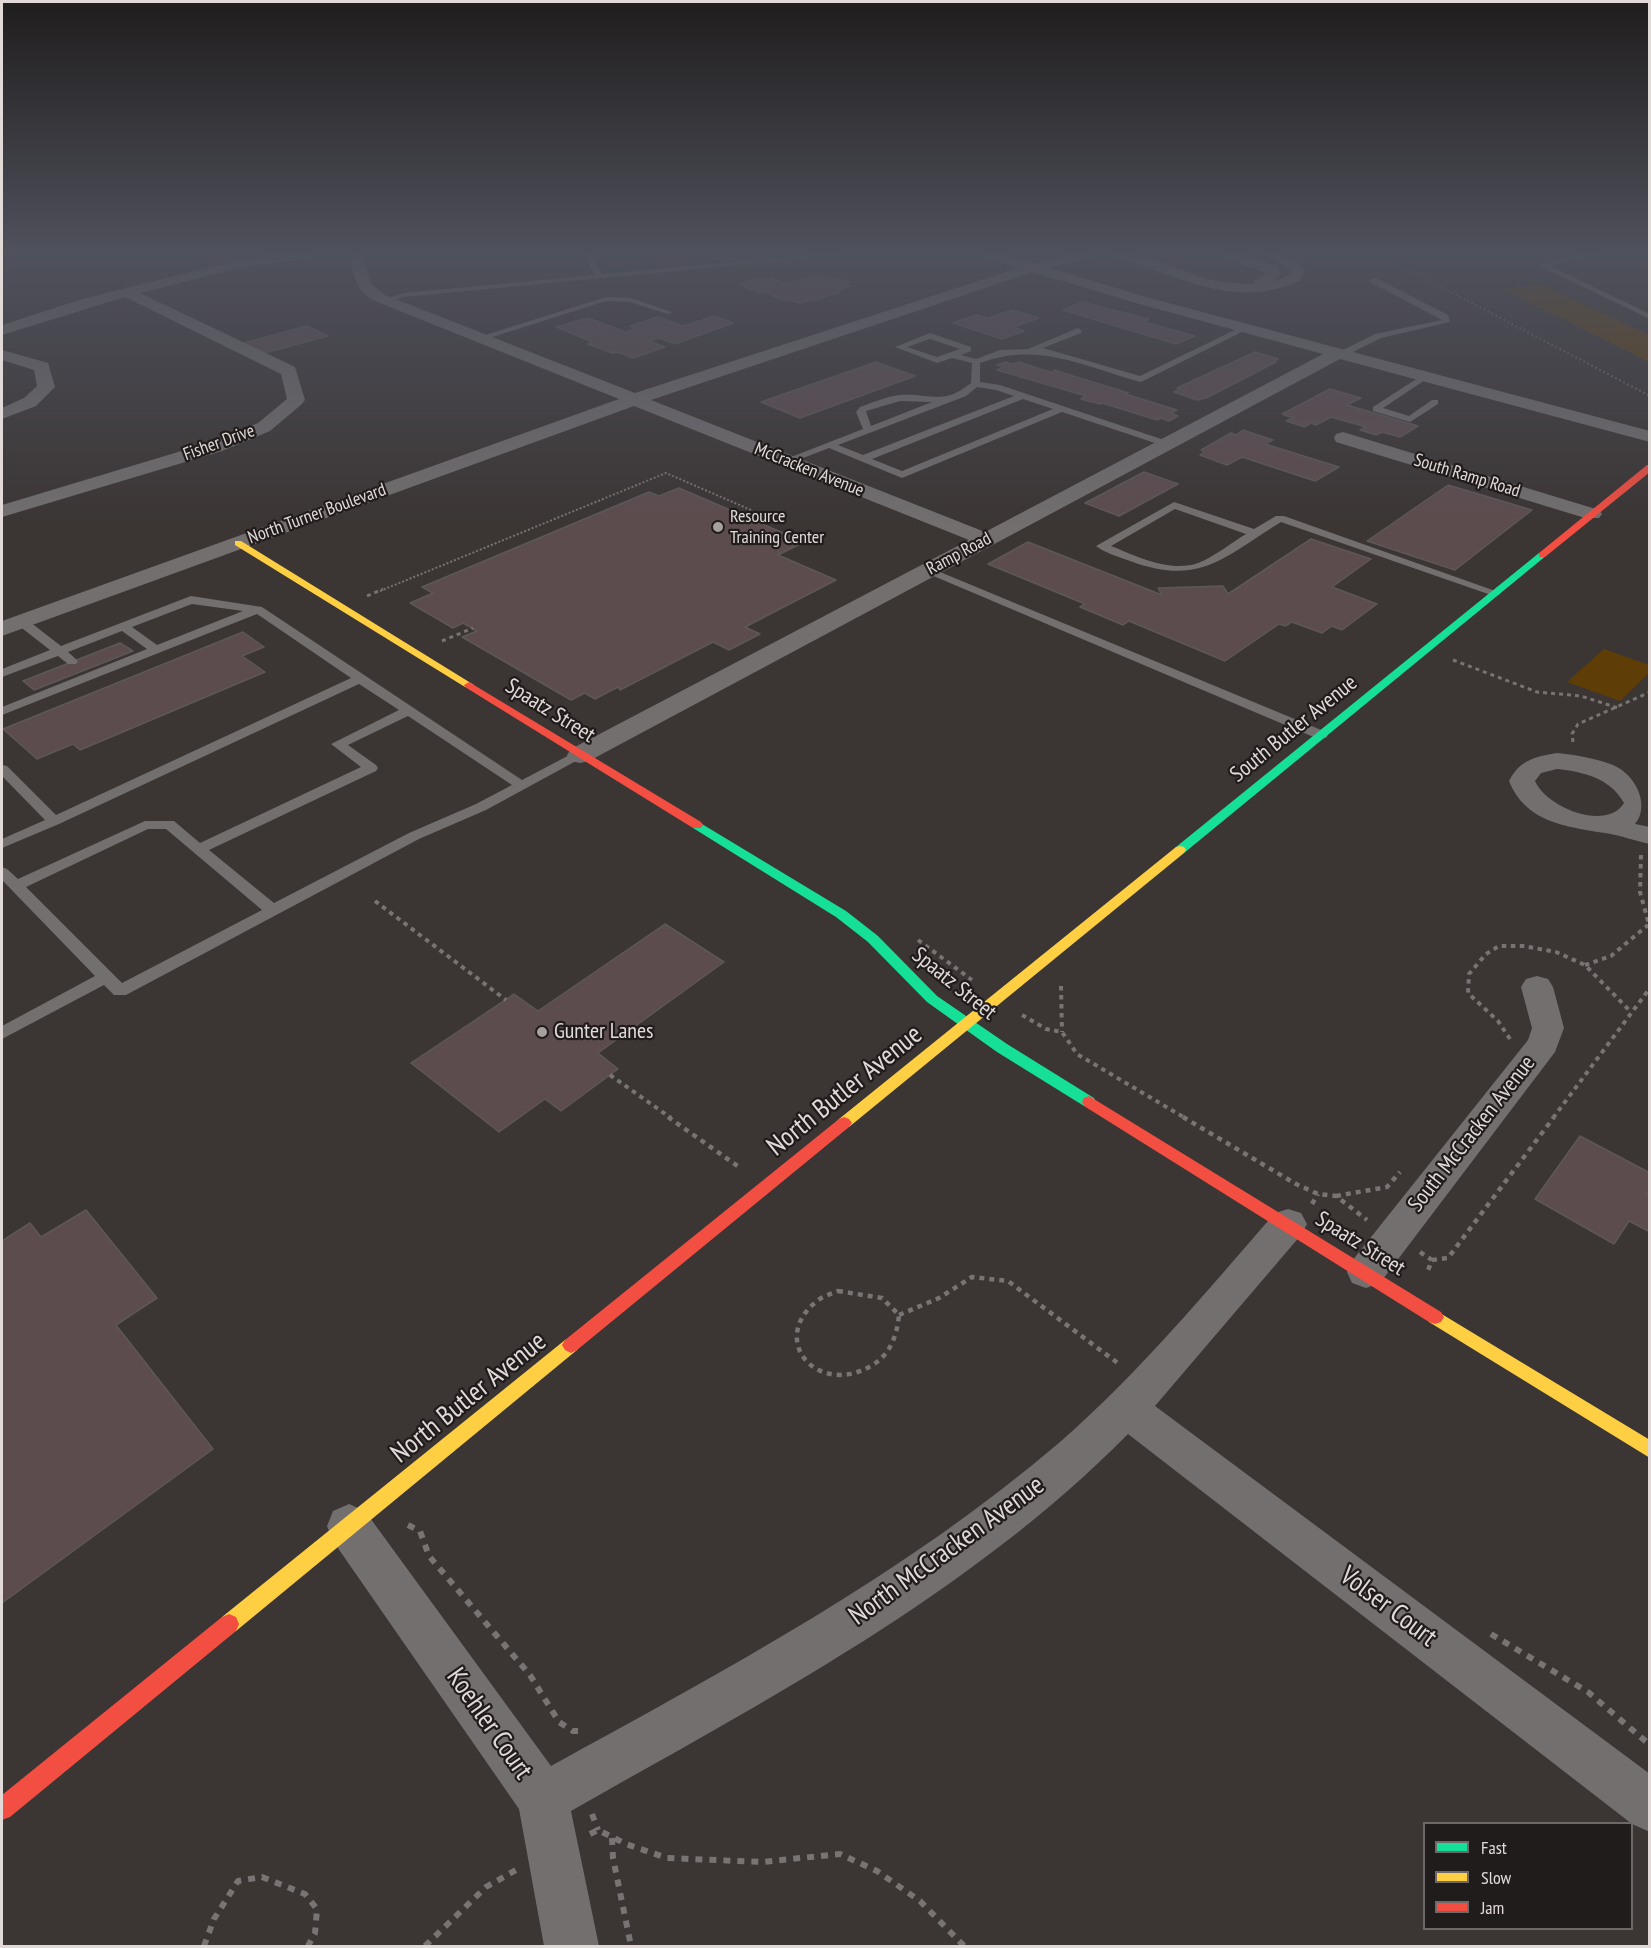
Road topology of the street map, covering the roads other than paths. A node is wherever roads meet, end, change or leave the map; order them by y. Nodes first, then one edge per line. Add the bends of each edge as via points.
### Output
1 (237, 346) edge
2 (500, 346) edge
3 (795, 346) edge
4 (902, 346) edge
5 (959, 346) edge
6 (1041, 346) edge
7 (1209, 346) edge
8 (1313, 346) edge
9 (1356, 346) edge
10 (1031, 350) junction
11 (1340, 353) junction
12 (2, 355) edge
13 (952, 355) junction
14 (976, 362) junction
15 (1427, 376) junction
16 (975, 384) junction
17 (1401, 393) junction
18 (1022, 396) junction
19 (1413, 396) dead end
20 (1424, 399) dead end
21 (633, 400) junction
22 (946, 401) junction
23 (1061, 409) junction
24 (2, 414) edge
25 (868, 430) junction
26 (1650, 436) edge
27 (1343, 438) dead end
28 (1167, 444) junction
29 (830, 445) junction
30 (864, 459) junction
31 (786, 461) junction
32 (1650, 467) edge
33 (2, 511) edge
34 (1592, 514) junction
35 (1255, 533) junction
36 (985, 539) junction
37 (238, 543) junction
38 (928, 570) junction
39 (1495, 593) junction
40 (258, 610) junction
41 (22, 622) junction
42 (123, 626) junction
43 (2, 629) edge
44 (86, 640) junction
45 (156, 650) junction
46 (58, 651) junction
47 (100, 651) dead end
48 (31, 662) junction
49 (72, 662) dead end
50 (44, 672) dead end
51 (2, 673) edge
52 (360, 679) junction
53 (2, 711) edge
54 (409, 711) junction
55 (1321, 735) junction
56 (580, 755) junction
57 (2, 769) edge
58 (522, 786) junction
59 (54, 821) junction
60 (1604, 824) dead end
61 (2, 844) edge
62 (1645, 845) edge
63 (199, 849) junction
64 (2, 872) edge
65 (15, 886) junction
66 (273, 910) junction
67 (106, 977) junction
68 (1537, 987) dead end
69 (966, 1023) junction
70 (2, 1033) edge
71 (1302, 1217) junction
72 (1366, 1272) junction
73 (1119, 1389) junction
74 (1650, 1450) edge
75 (358, 1540) junction
76 (543, 1799) junction
77 (1650, 1806) edge
78 (2, 1809) edge
79 (571, 1947) edge

1 - 33 street, Fisher Drive via 289,371 296,400 264,427 215,447
2 - 21 street, McCracken Avenue
3 - 21 street, North Turner Boulevard
4 - 13 lane via 899,347 937,360
5 - 13 lane via 968,349
6 - 10 lane
7 - 10 lane via 1141,379
8 - 11 street
9 - 11 lane
10 - 14 lane via 1000,352
11 - 15 street
11 - 28 street, Ramp Road
12 - 24 street via 42,367 46,387 30,402
13 - 14 lane
14 - 16 lane
15 - 17 lane
15 - 26 street
16 - 18 lane
16 - 22 lane
17 - 19 lane
17 - 20 lane via 1376,409 1410,419 1436,402
18 - 23 lane
18 - 30 lane
21 - 31 street, McCracken Avenue
21 - 37 street, North Turner Boulevard
22 - 25 lane
22 - 25 lane via 899,398 863,409
23 - 28 lane
23 - 30 lane via 902,475
25 - 29 lane
27 - 34 street, South Ramp Road
28 - 36 street, Ramp Road
29 - 30 lane
29 - 31 lane
31 - 36 street, McCracken Avenue
32 - 34 street, South Butler Avenue
34 - 39 street, South Butler Avenue
35 - 35 lane via 1191,569 1157,567 1102,546 1174,506
35 - 39 lane via 1280,518
36 - 38 street, Ramp Road
37 - 41 street, North Turner Boulevard
37 - 56 street, Spaatz Street
38 - 55 lane
38 - 56 street, Ramp Road
39 - 55 street, South Butler Avenue
40 - 42 lane via 191,600
40 - 45 lane
40 - 52 lane
41 - 43 street, North Turner Boulevard
41 - 46 lane
42 - 44 lane
42 - 45 lane
44 - 46 lane
44 - 47 lane
45 - 53 lane via 59,684
46 - 48 lane
46 - 49 lane
48 - 50 lane
48 - 51 lane
52 - 54 lane
52 - 59 lane
54 - 58 lane
54 - 63 lane via 338,744 371,768
55 - 69 street, South Butler Avenue
56 - 58 lane
56 - 69 street, Spaatz Street via 842,914 873,939 932,999
57 - 59 lane
58 - 66 lane via 414,836
59 - 61 lane
60 - 62 street
63 - 65 lane via 169,824 145,825
63 - 66 lane
64 - 65 lane
65 - 67 lane
66 - 67 lane via 120,991
67 - 70 lane
68 - 72 street, South McCracken Avenue via 1548,1028 1543,1044
69 - 71 street, Spaatz Street
69 - 75 street, North Butler Avenue
71 - 72 street, Spaatz Street
71 - 73 street, North McCracken Avenue
72 - 74 street, Spaatz Street
73 - 76 street, North McCracken Avenue via 1074,1458 993,1524 898,1592 807,1649
73 - 77 street, Volser Court
75 - 76 street, Koehler Court
75 - 78 street, North Butler Avenue
76 - 79 street, Koehler Court

